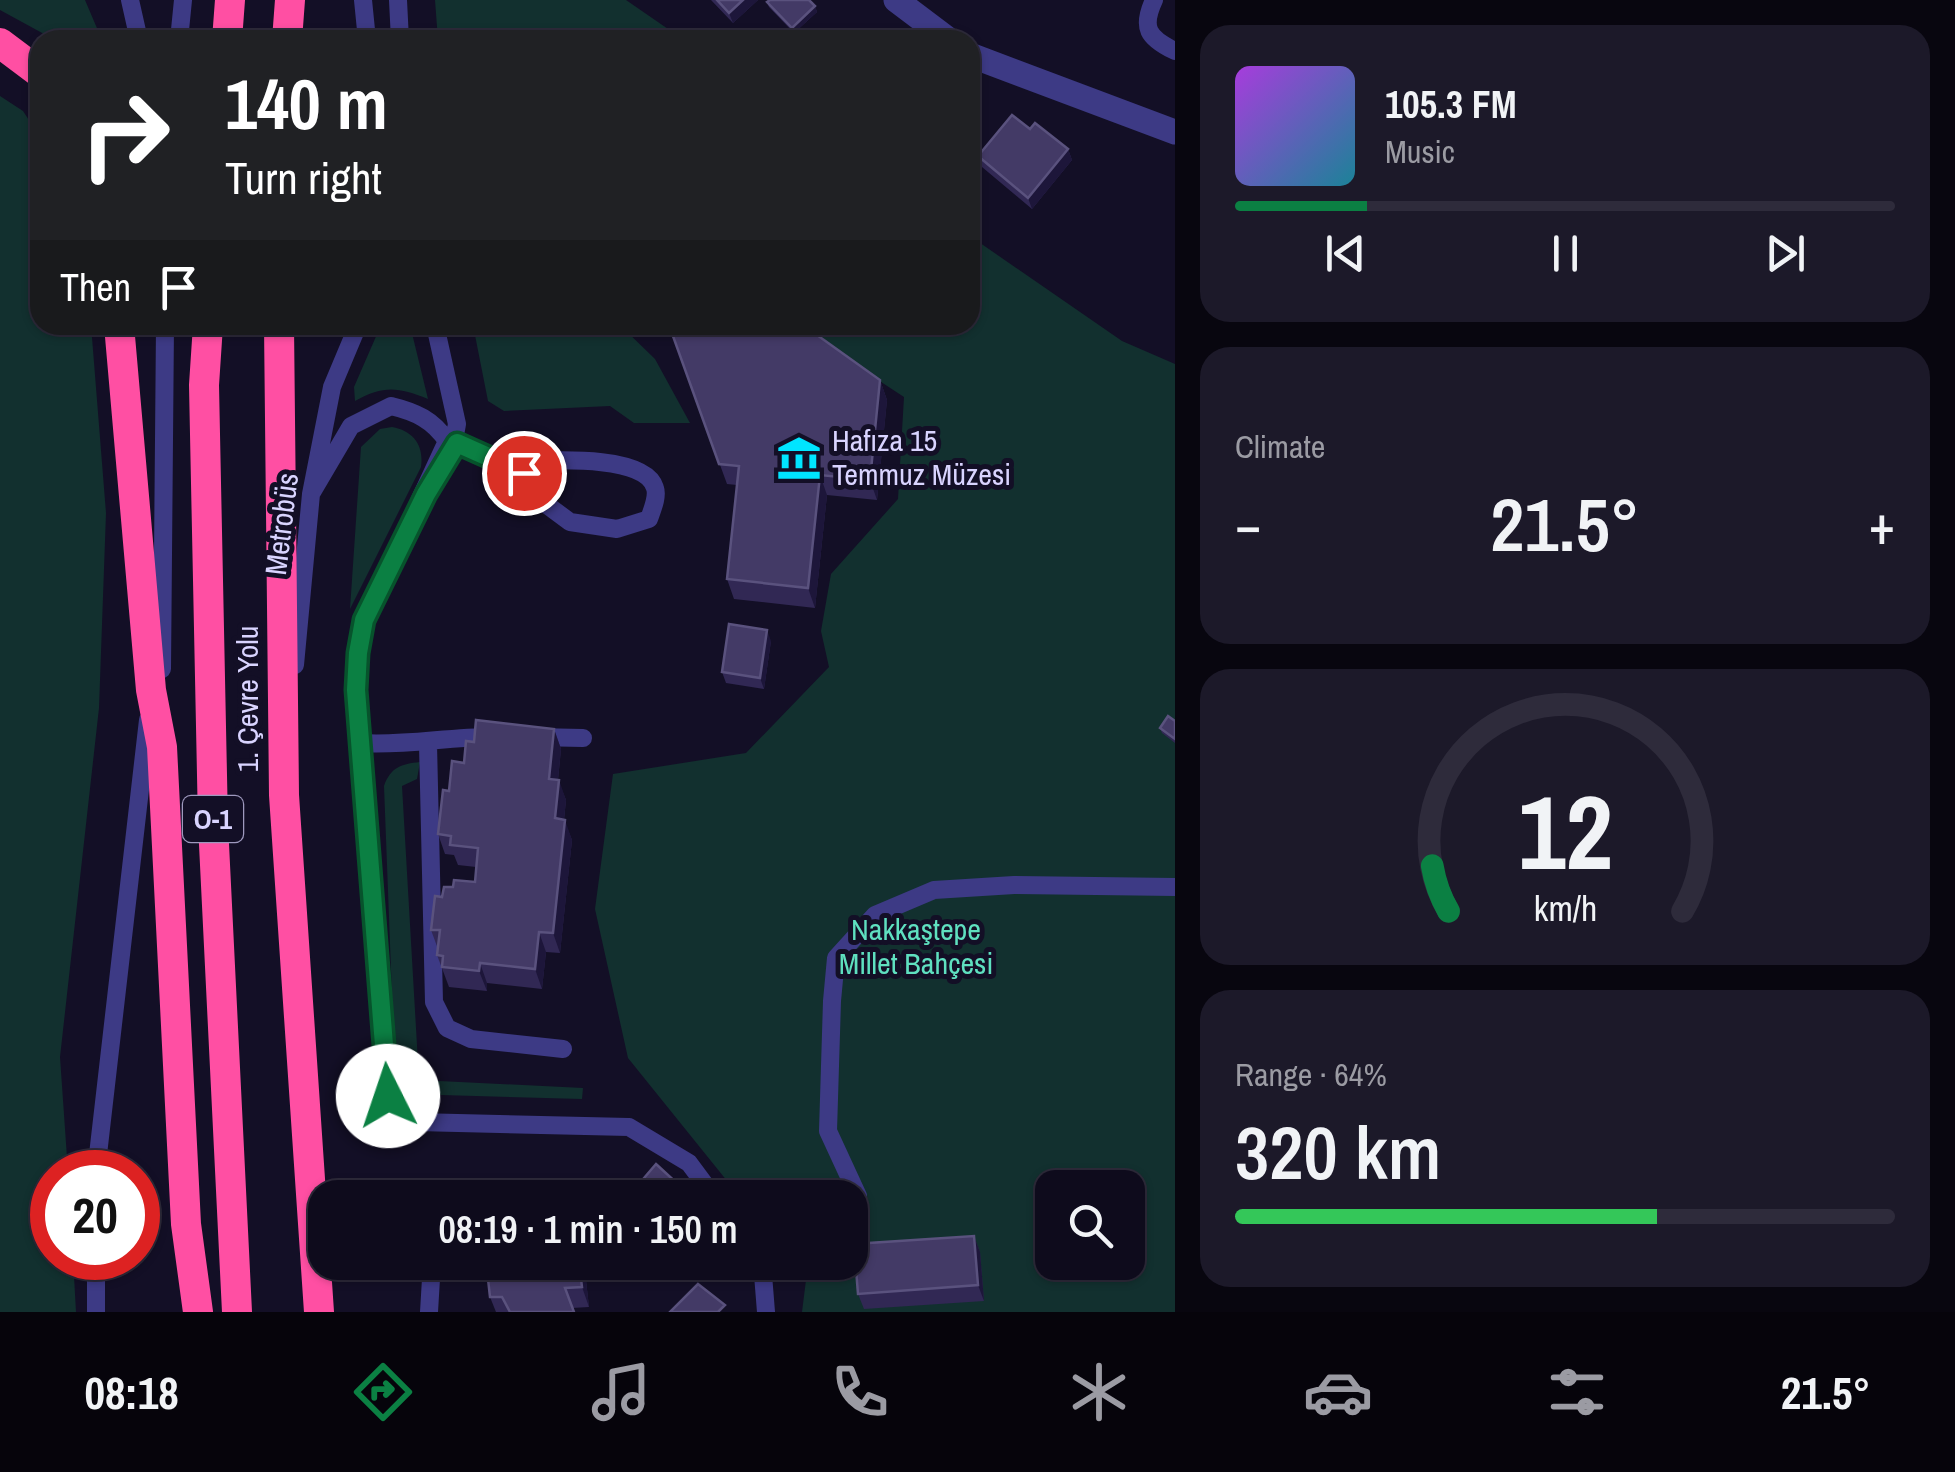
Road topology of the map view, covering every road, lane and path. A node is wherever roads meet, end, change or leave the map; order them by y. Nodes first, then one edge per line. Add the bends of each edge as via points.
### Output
1 (130, 0) edge
2 (182, 0) edge
3 (230, 0) edge
4 (290, 0) edge
5 (363, 0) edge
6 (398, 0) edge
7 (896, 0) edge
8 (1154, 0) edge
9 (137, 30) edge
10 (180, 30) edge
11 (228, 30) edge
12 (288, 30) edge
13 (367, 30) edge
14 (400, 30) edge
15 (936, 30) edge
16 (0, 44) edge
17 (1175, 50) edge
18 (980, 59) edge
19 (30, 65) edge
20 (1175, 132) edge
21 (120, 335) edge
22 (165, 335) edge
23 (207, 335) edge
24 (280, 335) edge
25 (354, 335) edge
26 (438, 335) edge
27 (452, 442) junction
28 (524, 473) junction
29 (311, 494) junction
30 (151, 690) junction
31 (583, 738) dead end
32 (360, 743) junction
33 (428, 744) junction
34 (162, 747) junction
35 (284, 795) junction
36 (1175, 887) edge
37 (563, 1049) dead end
38 (99, 1150) edge
39 (702, 1180) edge
40 (851, 1180) edge
41 (96, 1280) edge
42 (431, 1280) edge
43 (763, 1280) edge
44 (96, 1312) edge
45 (198, 1312) edge
46 (236, 1312) edge
47 (320, 1312) edge
48 (429, 1312) edge
49 (766, 1312) edge

1 - 9 lane
2 - 10 lane
3 - 11 highway
4 - 12 highway
5 - 13 lane
6 - 14 lane
7 - 15 street
8 - 17 lane via 1147,31
16 - 19 highway
18 - 20 street
21 - 30 highway
22 - 34 lane
23 - 46 highway, 1. Çevre Yolu / O-1 via 213,824
24 - 35 highway, 1. Çevre Yolu / O-1
25 - 29 lane, Metrobüs / O-1 via 332,388
26 - 27 lane via 450,378
27 - 28 lane
27 - 29 lane via 426,419 392,406 350,426
27 - 32 lane via 364,620 356,690
28 - 28 lane via 557,515 617,529 650,519 657,491 640,475 594,459 534,460
29 - 35 lane, Metrobüs / O-1
30 - 34 highway
30 - 38 lane
31 - 33 lane via 454,736
32 - 33 lane
32 - 39 lane via 388,1096 416,1122 629,1127 689,1162
33 - 37 lane via 434,1002 446,1028 471,1039
34 - 45 highway via 186,1224
35 - 47 highway, 1. Çevre Yolu / O-1
36 - 40 lane via 934,890 875,914 836,958 832,1001 828,1131
41 - 44 lane
42 - 48 lane
43 - 49 lane

